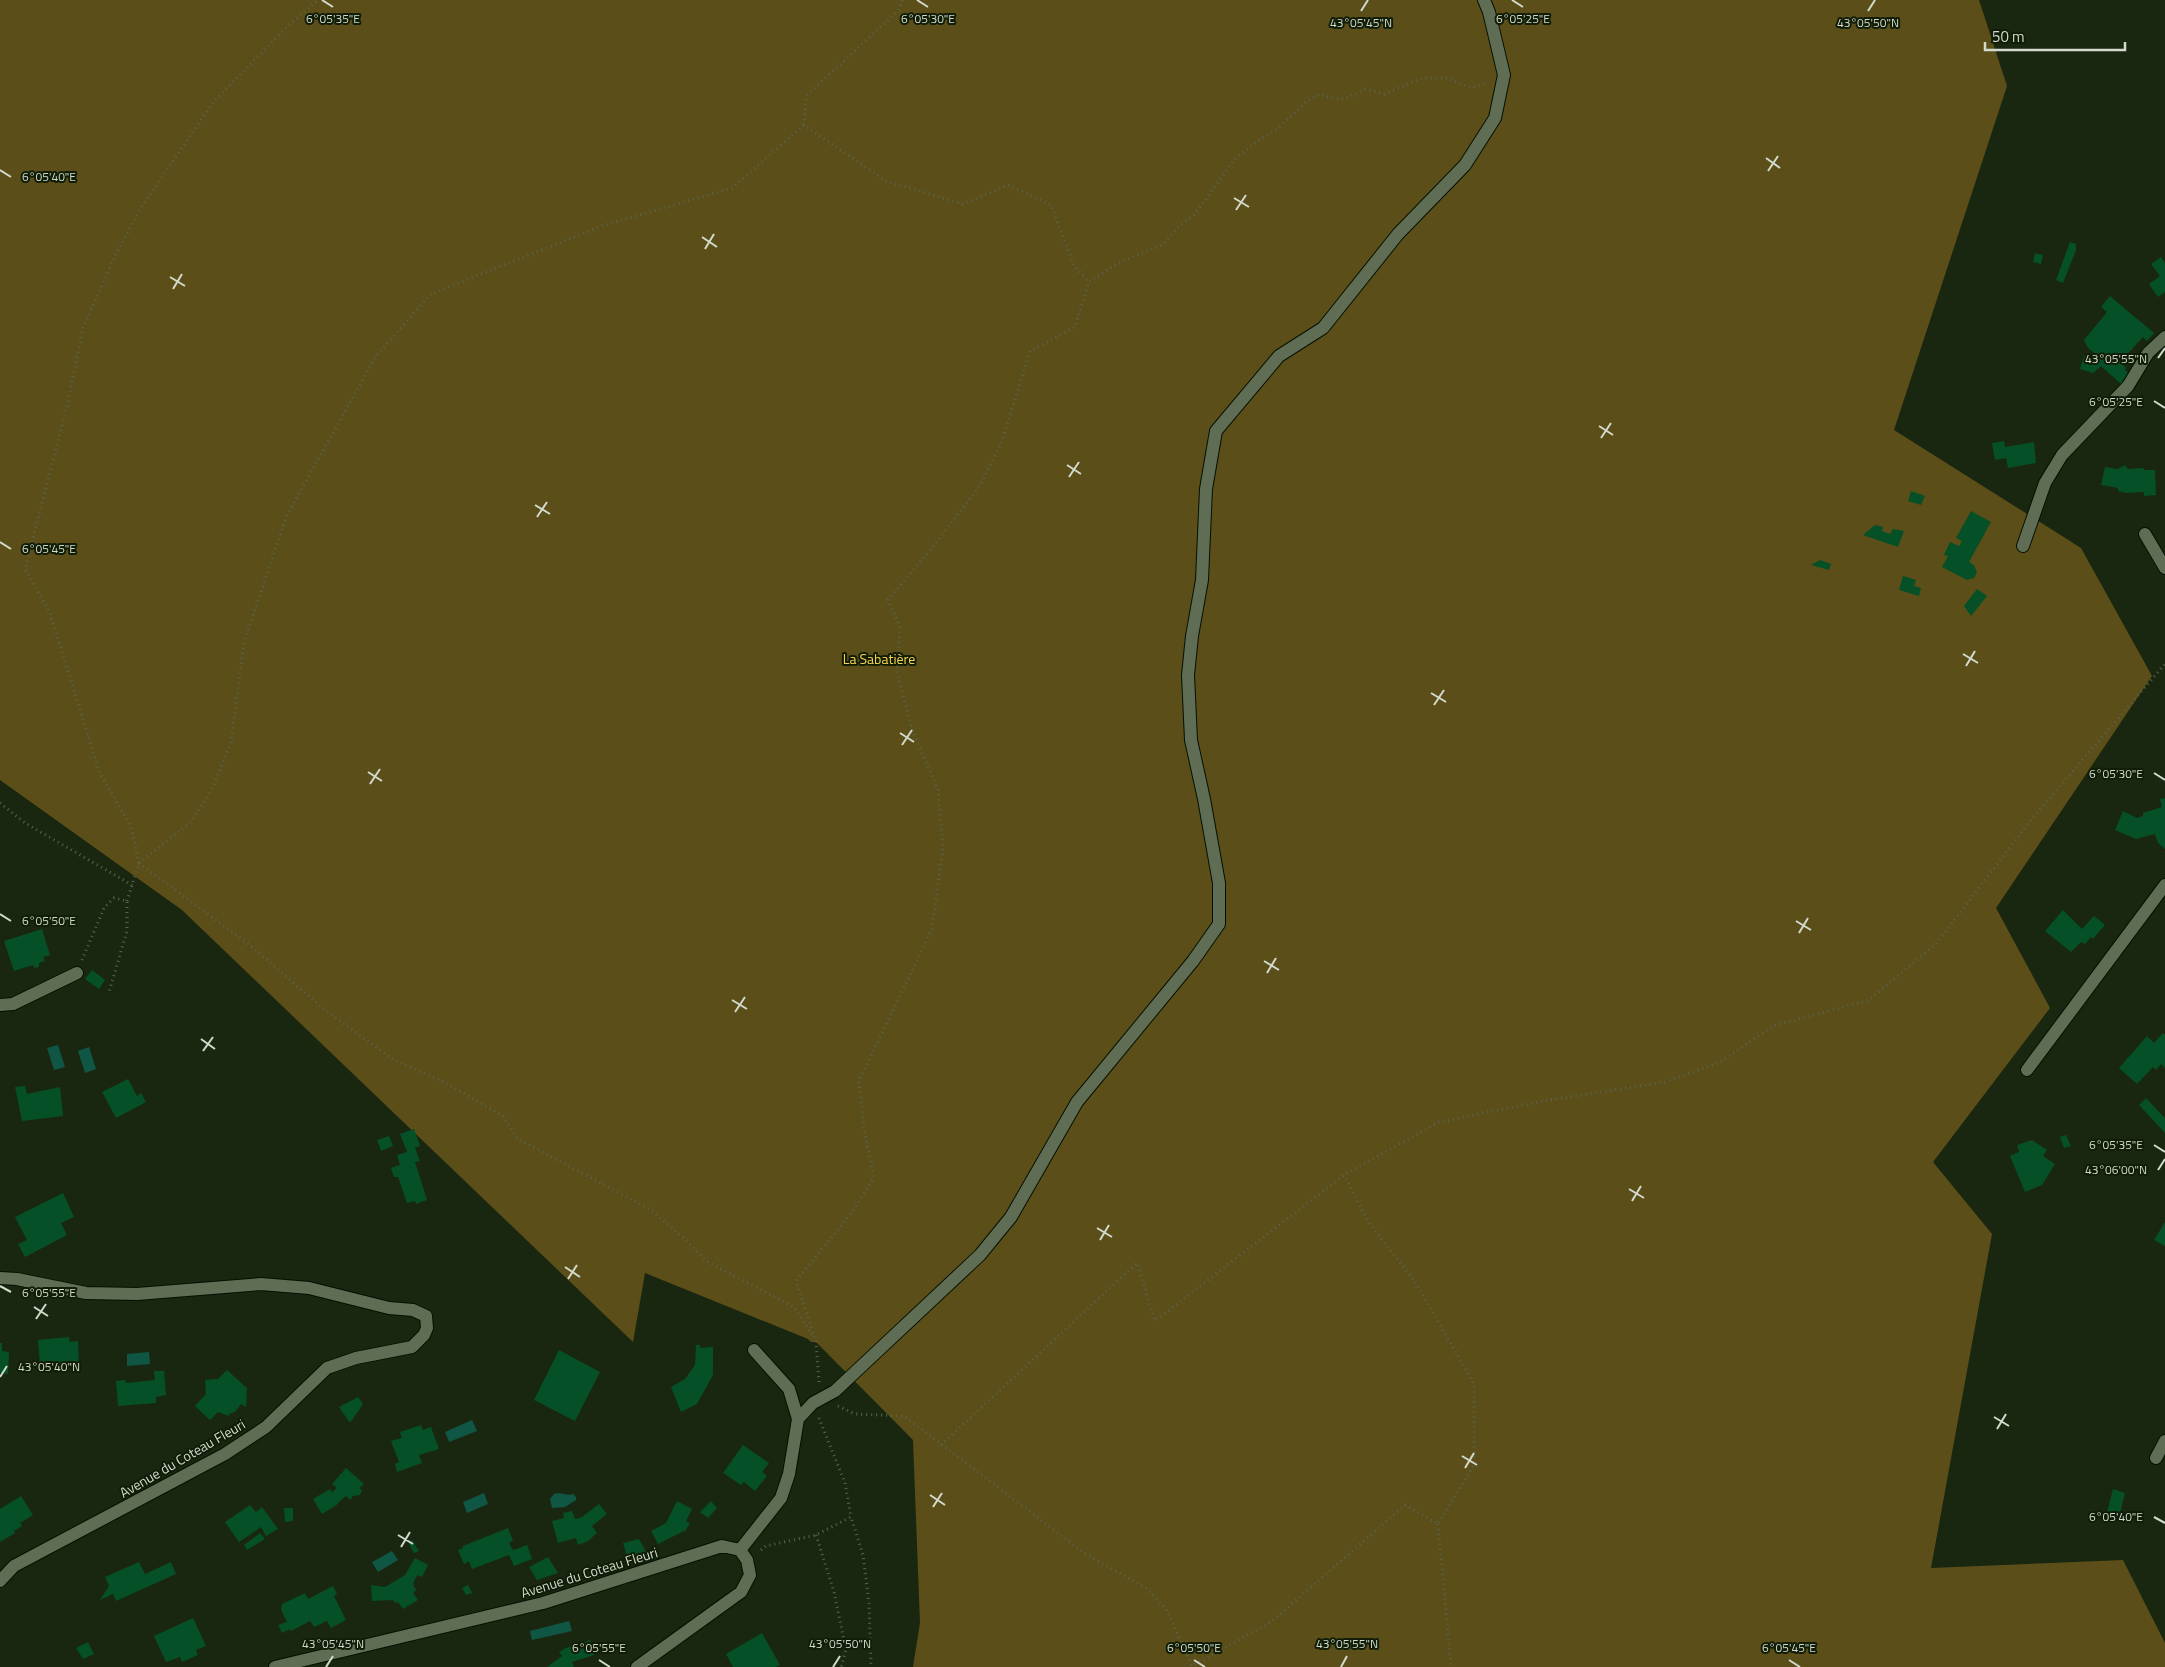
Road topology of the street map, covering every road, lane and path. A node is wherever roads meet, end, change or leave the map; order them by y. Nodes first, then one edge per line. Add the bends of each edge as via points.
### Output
1 (318, 0) edge
2 (902, 0) edge
3 (1484, 0) edge
4 (1504, 74) junction
5 (804, 125) junction
6 (1090, 282) junction
7 (2165, 337) edge
8 (2145, 534) dead end
9 (2023, 546) dead end
10 (2165, 568) edge
11 (2165, 664) edge
12 (0, 803) edge
13 (139, 863) junction
14 (132, 885) junction
15 (2165, 885) edge
16 (127, 901) junction
17 (77, 973) joint
18 (109, 992) dead end
19 (0, 1005) edge
20 (2027, 1070) dead end
21 (1344, 1175) junction
22 (0, 1278) edge
23 (816, 1342) junction
24 (754, 1350) dead end
25 (818, 1401) junction
26 (798, 1419) junction
27 (2165, 1441) edge
28 (941, 1445) junction
29 (2156, 1458) dead end
30 (851, 1517) junction
31 (1438, 1524) junction
32 (816, 1536) junction
33 (744, 1555) junction
34 (0, 1580) edge
35 (275, 1667) edge
36 (637, 1667) edge
37 (840, 1667) edge
38 (871, 1667) edge
39 (1451, 1667) edge

1 - 13 path via 286,27 214,101 140,209 115,256 83,328 68,402 24,569 50,613 98,770 130,827
2 - 5 path via 898,10 806,96
3 - 4 street
4 - 6 path via 1472,88 1446,78 1422,78 1384,94 1365,89 1338,101 1320,94 1234,160 1195,214 1162,245 1118,263
4 - 25 street via 1494,118 1465,165 1398,234 1323,328 1279,356 1216,431 1206,489 1202,580 1188,675 1190,740 1219,883 1219,924 1193,961 1078,1102 1011,1217 980,1255 835,1391
5 - 6 path via 886,181 963,204 1008,185 1051,205 1074,266
5 - 13 path via 732,188 602,226 432,294 388,342 376,356 287,515 244,642 231,743 212,789 192,821
6 - 23 path via 1075,327 1030,351 1002,441 981,484 888,600 900,627 897,672 913,732 938,790 943,848 932,929 858,1081 874,1177 853,1211 796,1280
7 - 9 street via 2148,352 2128,386 2062,455 2045,483
8 - 10 street
11 - 21 path via 2031,820 1936,944 1869,1000 1773,1026 1719,1063 1665,1082 1543,1101 1439,1122
12 - 14 path via 25,823
13 - 14 path
13 - 23 path via 250,946 326,1011 394,1060 444,1082 503,1116 518,1139 651,1210 706,1261 794,1307
14 - 16 path
15 - 20 street
16 - 17 path via 114,898 104,908
16 - 18 path via 127,931
17 - 19 street via 13,1004
21 - 28 path via 1155,1321 1137,1263
21 - 31 path via 1369,1223 1416,1283 1474,1384 1474,1466
22 - 34 street, Avenue du Coteau Fleuri via 86,1293 137,1294 261,1284 309,1288 389,1308 413,1310 426,1316 427,1328 412,1347 356,1358 327,1368 266,1427 250,1438 14,1566
23 - 25 path
24 - 26 street via 789,1389
25 - 26 street
25 - 28 path via 854,1414 904,1416
25 - 30 path via 845,1483
26 - 33 street via 789,1474 781,1498
27 - 29 street
28 - 31 path via 1087,1555 1145,1588 1166,1608 1192,1666 1271,1622 1405,1505
30 - 32 path
30 - 38 path via 863,1555 869,1603
31 - 39 path
32 - 33 path via 766,1546
32 - 37 path via 834,1592 846,1650
33 - 35 street, Avenue du Coteau Fleuri via 722,1546 544,1603
33 - 36 street via 750,1575 741,1592

